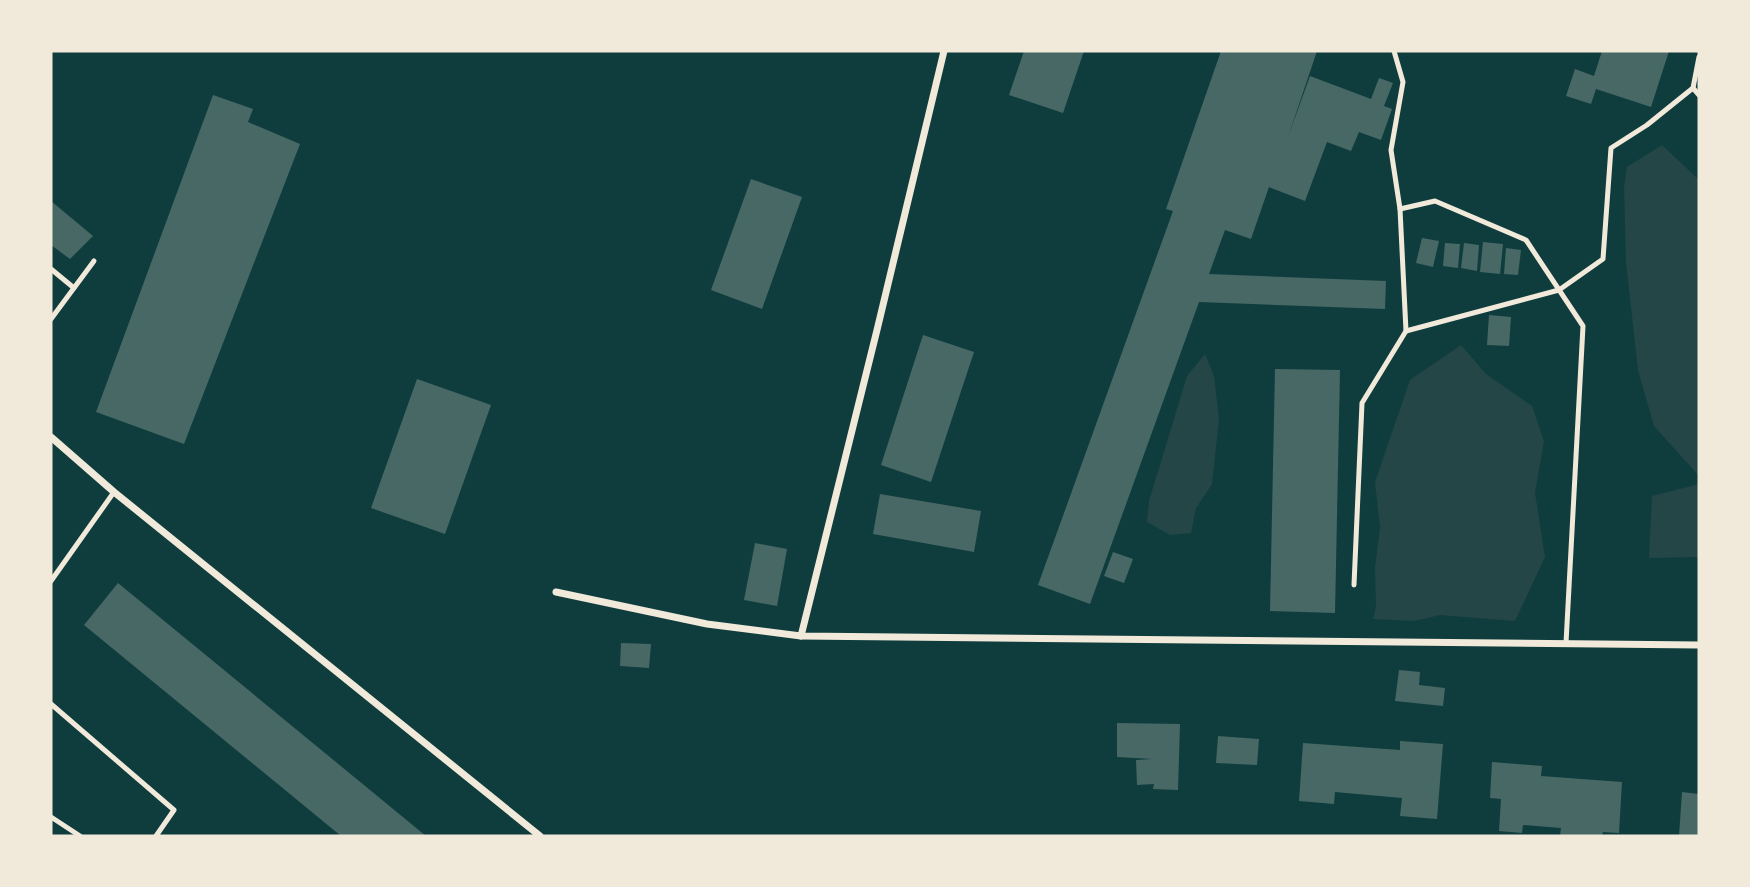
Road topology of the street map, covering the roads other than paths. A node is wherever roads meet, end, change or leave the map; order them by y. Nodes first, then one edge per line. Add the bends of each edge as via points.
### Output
1 (944, 51) edge
2 (1394, 51) edge
3 (1699, 57) edge
4 (1693, 88) junction
5 (1699, 95) edge
6 (1399, 209) junction
7 (94, 261) dead end
8 (51, 269) edge
9 (74, 288) junction
10 (1559, 290) junction
11 (51, 319) edge
12 (1406, 331) junction
13 (51, 438) edge
14 (114, 492) junction
15 (51, 581) edge
16 (1354, 585) dead end
17 (556, 592) dead end
18 (801, 636) junction
19 (1566, 643) junction
20 (1699, 645) edge
21 (51, 704) edge
22 (51, 817) edge
23 (80, 836) edge
24 (156, 836) edge
25 (540, 836) edge

1 - 18 street
2 - 6 lane via 1403,82 1391,150
3 - 4 lane
4 - 5 lane
4 - 10 lane via 1611,148 1603,258
6 - 10 lane via 1435,201 1526,240
6 - 12 lane
7 - 9 lane
8 - 9 lane
9 - 11 lane
10 - 12 lane
10 - 19 lane via 1583,326
12 - 16 lane via 1362,403
13 - 14 street
14 - 15 lane
14 - 25 street
17 - 18 street via 707,624
18 - 19 street
19 - 20 street
21 - 24 lane via 174,810
22 - 23 lane

